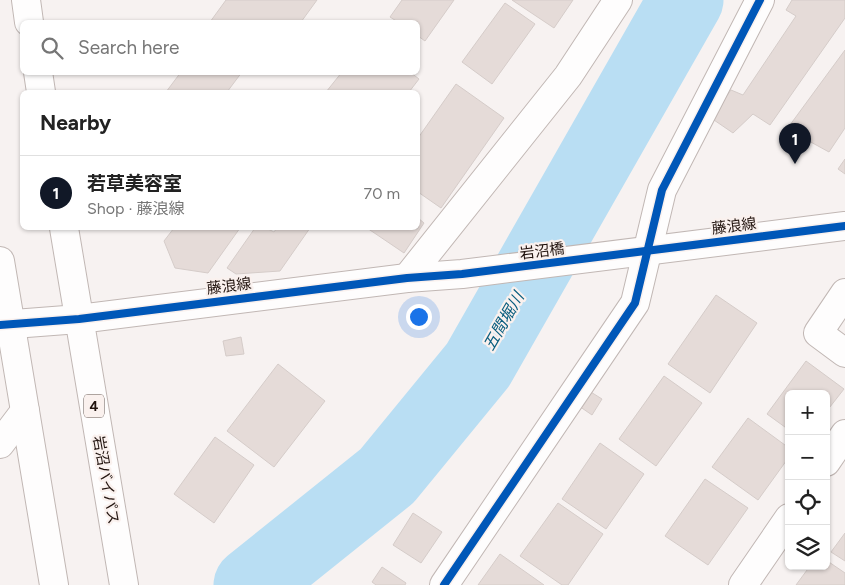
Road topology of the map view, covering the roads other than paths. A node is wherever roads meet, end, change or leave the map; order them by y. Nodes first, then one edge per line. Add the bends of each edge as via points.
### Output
1 (26, 0) edge
2 (618, 0) edge
3 (760, 0) edge
4 (29, 20) edge
5 (38, 75) edge
6 (41, 90) edge
7 (845, 226) edge
8 (64, 230) edge
9 (637, 253) junction
10 (0, 261) edge
11 (462, 274) joint
12 (407, 278) junction
13 (845, 293) edge
14 (79, 319) junction
15 (6, 325) edge
16 (845, 352) edge
17 (25, 411) junction
18 (845, 434) edge
19 (0, 444) edge
20 (830, 456) edge
21 (785, 524) edge
22 (54, 585) edge
23 (124, 585) edge
24 (444, 585) edge
25 (743, 585) edge

1 - 4 main road
2 - 12 main road via 568,76
3 - 9 main road via 662,190
5 - 6 main road
7 - 9 main road, 藤浪線
8 - 14 main road, 岩沼バイパス / 4
9 - 11 main road, 岩沼橋
9 - 24 main road via 635,303
10 - 15 main road
11 - 12 main road, 藤浪線
12 - 14 main road, 藤浪線
13 - 16 main road via 818,333
14 - 15 main road, 藤浪線
14 - 23 main road, 岩沼バイパス / 4
15 - 17 main road
17 - 19 main road
17 - 22 main road
18 - 20 main road
21 - 25 main road

